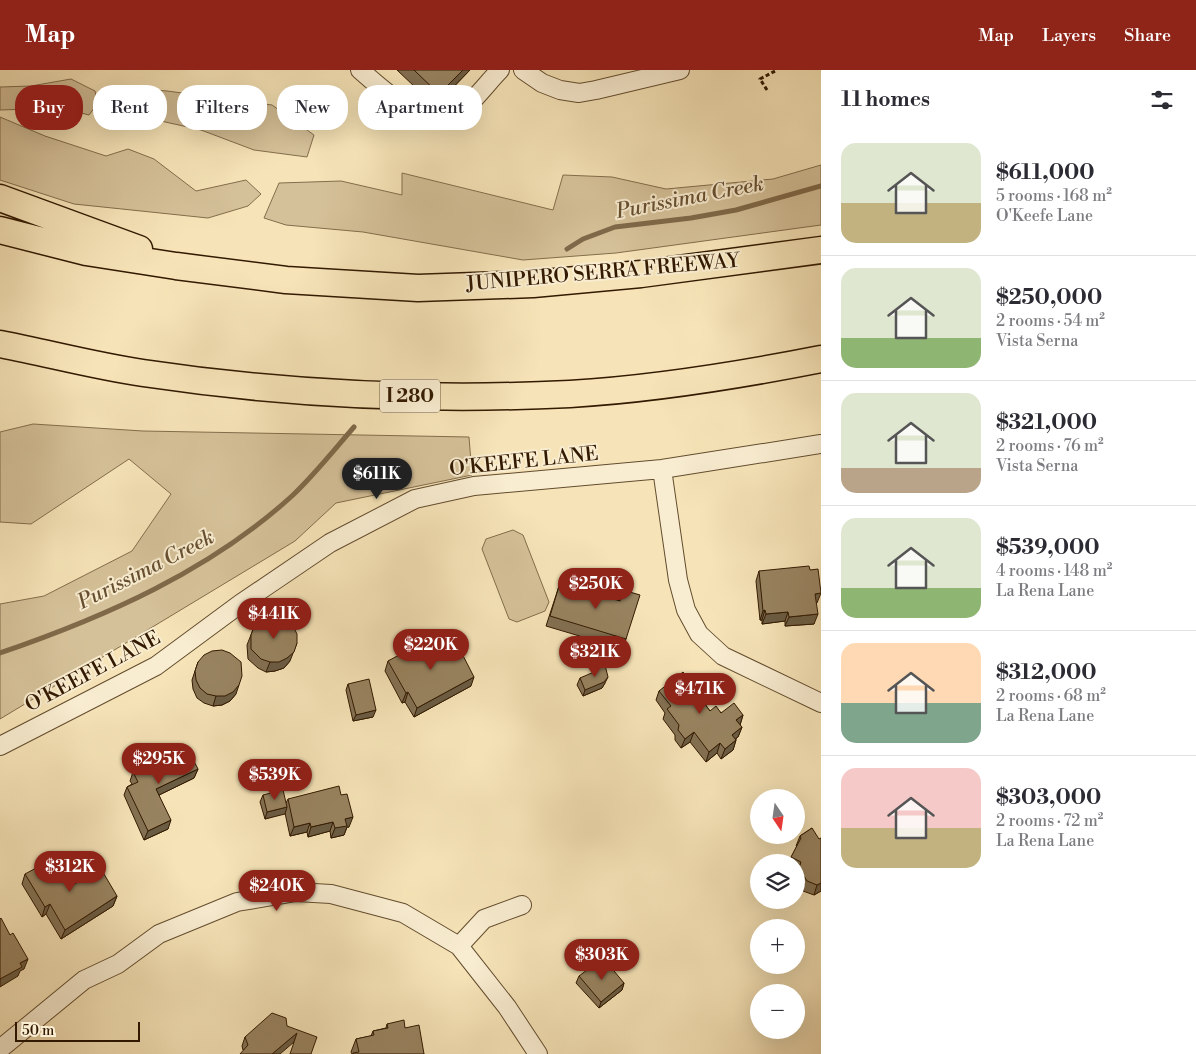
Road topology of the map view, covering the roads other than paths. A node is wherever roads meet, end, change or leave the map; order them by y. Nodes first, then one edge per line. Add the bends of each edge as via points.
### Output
1 (360, 70) edge
2 (500, 70) edge
3 (523, 70) edge
4 (680, 70) edge
5 (0, 198) edge
6 (0, 230) edge
7 (821, 250) edge
8 (176, 266) junction
9 (0, 344) edge
10 (821, 359) edge
11 (821, 444) edge
12 (662, 469) junction
13 (821, 703) edge
14 (0, 746) edge
15 (522, 905) dead end
16 (459, 946) junction
17 (0, 1049) edge
18 (538, 1054) edge

1 - 2 street via 415,113 427,119 440,120 452,118 462,111
3 - 4 street via 542,83 579,93
5 - 8 highway
6 - 8 highway, JUNIPERO SERRA FREEWAY via 86,252
7 - 8 highway, JUNIPERO SERRA FREEWAY via 641,274 533,284 418,288 286,280
9 - 10 highway, I 280 via 141,372 251,386 358,395 464,397 572,394 676,383
11 - 12 street, O'KEEFE LANE
12 - 13 street via 678,580 686,610 699,634 723,656
12 - 14 street, O'KEEFE LANE via 474,486 415,499 330,543 156,666
15 - 16 street via 484,919
16 - 17 street via 403,912 331,894 296,892 237,902 159,934 118,964 84,980
16 - 18 street via 507,1007

